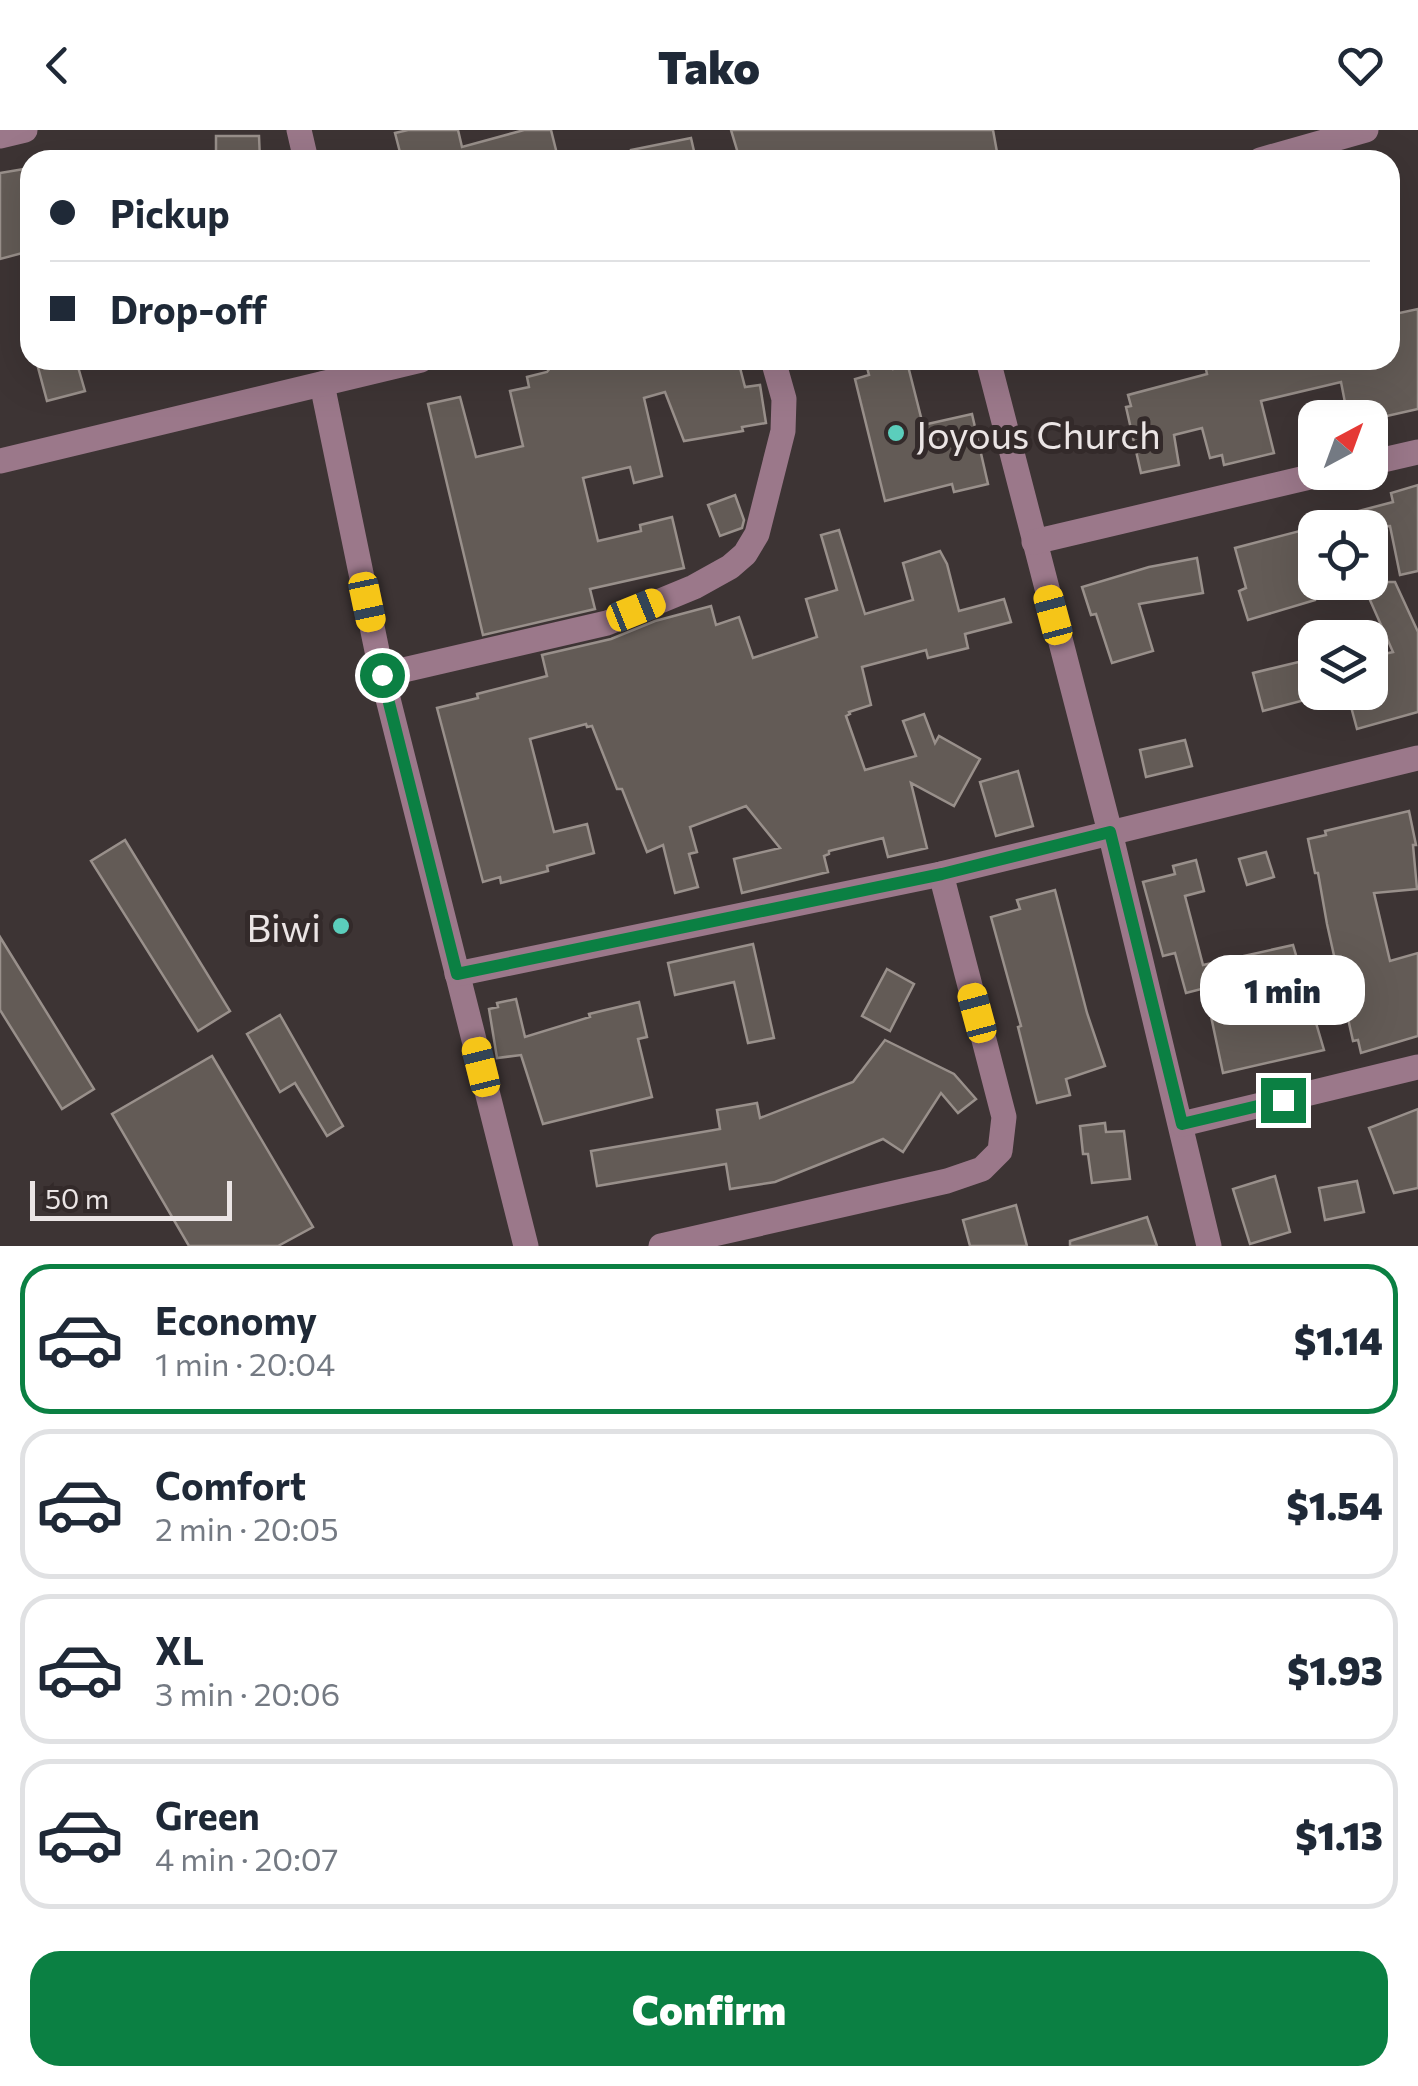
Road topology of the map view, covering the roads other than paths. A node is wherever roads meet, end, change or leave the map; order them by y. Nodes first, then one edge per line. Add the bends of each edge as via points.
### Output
1 (25, 130) edge
2 (1366, 130) edge
3 (0, 136) edge
4 (1295, 150) edge
5 (350, 370) edge
6 (776, 370) edge
7 (991, 370) edge
8 (322, 384) junction
9 (1418, 452) edge
10 (1388, 459) edge
11 (0, 461) edge
12 (1298, 480) edge
13 (1034, 542) junction
14 (382, 675) junction
15 (1418, 758) edge
16 (1110, 832) junction
17 (942, 874) junction
18 (457, 974) junction
19 (1418, 1067) edge
20 (1182, 1124) junction
21 (526, 1246) edge
22 (661, 1246) edge
23 (1209, 1246) edge

1 - 3 street
2 - 4 street
5 - 8 street
6 - 14 street via 784,431 757,534 730,567 607,622
7 - 13 street
8 - 11 street
8 - 14 street
9 - 10 street
12 - 13 street
13 - 16 street
14 - 18 street
15 - 16 street
16 - 17 street
16 - 20 street
17 - 18 street
17 - 22 street via 1004,1117 1000,1151 982,1169 947,1180
18 - 21 street
19 - 20 street
20 - 23 street

